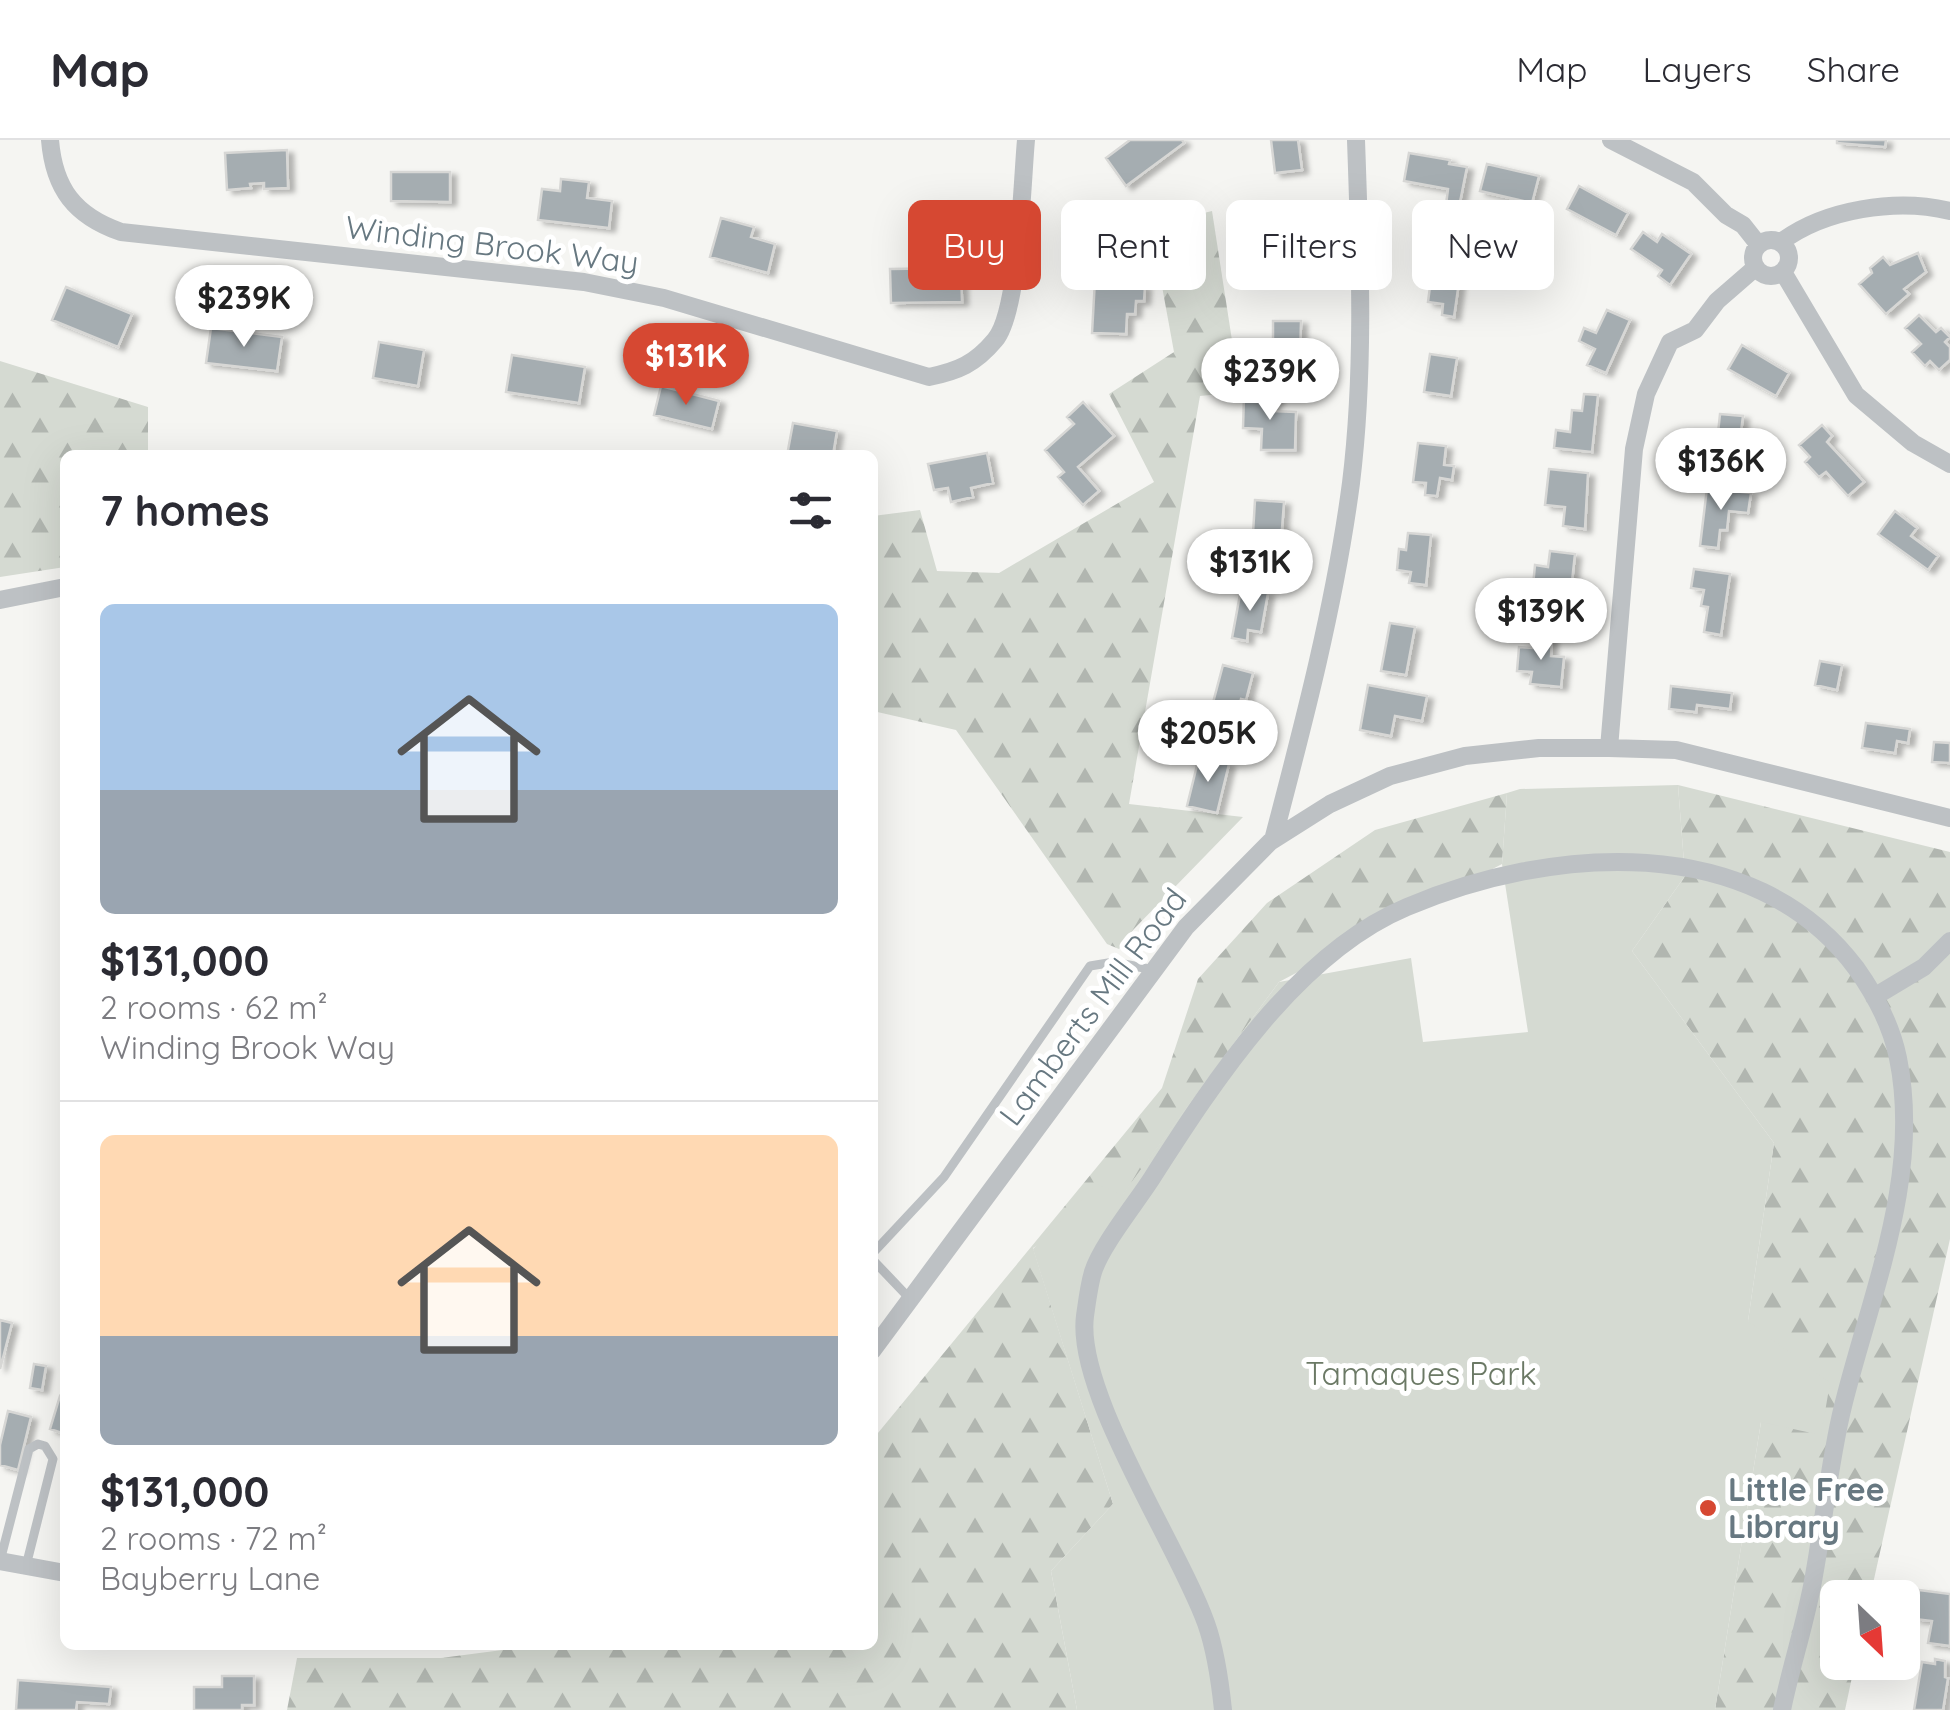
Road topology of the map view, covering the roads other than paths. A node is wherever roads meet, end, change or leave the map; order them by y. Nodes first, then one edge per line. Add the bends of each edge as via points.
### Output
1 (50, 140) edge
2 (1026, 140) edge
3 (1356, 140) edge
4 (1611, 140) edge
5 (1950, 211) edge
6 (1781, 242) junction
7 (1758, 244) junction
8 (1755, 268) junction
9 (1782, 272) junction
10 (1950, 464) edge
11 (60, 589) edge
12 (0, 600) edge
13 (1608, 748) junction
14 (1950, 818) edge
15 (1273, 840) junction
16 (1950, 941) edge
17 (1154, 970) junction
18 (1874, 997) junction
19 (878, 1250) edge
20 (878, 1263) edge
21 (910, 1300) junction
22 (878, 1343) edge
23 (0, 1561) edge
24 (26, 1566) junction
25 (60, 1572) edge
26 (1224, 1710) edge
27 (1782, 1710) edge

1 - 2 street, Winding Brook Way via 63,190 78,210 121,232 584,282 664,298 929,377 962,370 1004,325
3 - 15 street via 1362,327 1351,481 1312,691
4 - 7 street via 1694,182
5 - 6 street via 1853,212
6 - 7 street
6 - 9 street via 1789,257
7 - 8 street
8 - 9 street via 1771,276
8 - 13 street via 1695,330 1670,342 1646,394 1634,449
9 - 10 street via 1856,395 1912,443
11 - 12 street
13 - 14 street, Lamberts Mill Road via 1676,750
13 - 15 street, Lamberts Mill Road via 1465,756 1390,776
15 - 17 street, Lamberts Mill Road via 1186,927
16 - 18 street
17 - 19 lane via 1114,962 1090,966 944,1178
17 - 21 street, Lamberts Mill Road
18 - 26 street via 1833,938 1796,910 1693,867 1612,860 1545,866 1404,908 1357,936 1260,1022 1094,1269 1084,1324 1087,1358 1104,1406 1206,1624
18 - 27 street via 1890,1024 1900,1064 1900,1181 1844,1404 1804,1630
20 - 21 lane
21 - 22 street, Lamberts Mill Road
23 - 24 street
23 - 24 lane via 29,1449 38,1444 53,1458
24 - 25 street

